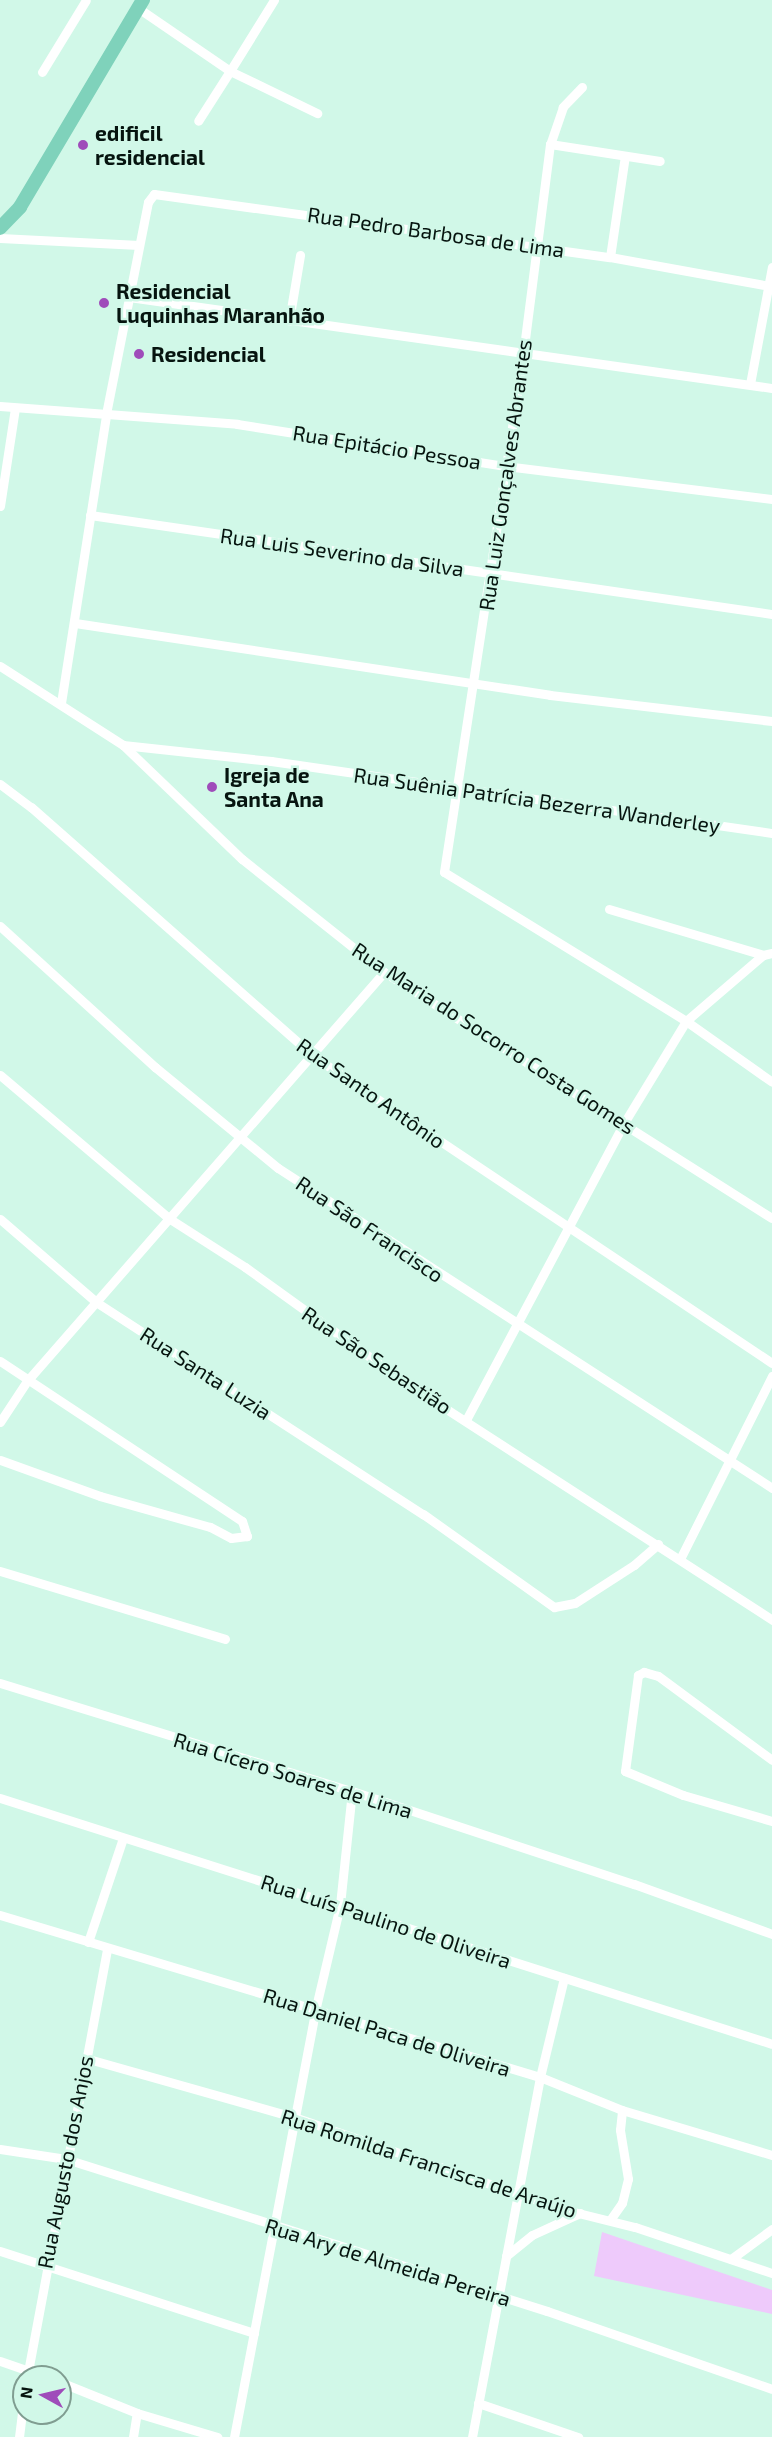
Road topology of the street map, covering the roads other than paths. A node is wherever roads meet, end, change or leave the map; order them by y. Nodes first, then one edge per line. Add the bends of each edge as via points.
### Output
1 (86, 0) edge
2 (274, 0) edge
3 (141, 4) edge
4 (230, 71) junction
5 (42, 72) dead end
6 (582, 87) dead end
7 (317, 113) dead end
8 (198, 121) dead end
9 (550, 144) junction
10 (625, 156) junction
11 (660, 161) dead end
12 (0, 228) edge
13 (0, 238) edge
14 (139, 245) junction
15 (537, 246) junction
16 (300, 255) dead end
17 (610, 257) junction
18 (772, 267) edge
19 (770, 286) junction
20 (129, 297) junction
21 (289, 321) junction
22 (523, 355) junction
23 (750, 384) junction
24 (772, 388) edge
25 (0, 406) edge
26 (15, 408) junction
27 (106, 414) junction
28 (506, 466) junction
29 (772, 499) edge
30 (0, 506) edge
31 (90, 515) junction
32 (490, 573) junction
33 (772, 614) edge
34 (75, 623) junction
35 (0, 666) edge
36 (475, 684) junction
37 (61, 703) junction
38 (772, 721) edge
39 (123, 745) junction
40 (0, 784) edge
41 (460, 789) junction
42 (772, 833) edge
43 (609, 909) dead end
44 (0, 926) edge
45 (768, 954) edge
46 (384, 972) junction
47 (686, 1021) junction
48 (313, 1056) junction
49 (0, 1075) edge
50 (772, 1082) edge
51 (624, 1123) junction
52 (240, 1140) junction
53 (772, 1218) edge
54 (0, 1219) edge
55 (170, 1219) junction
56 (569, 1226) junction
57 (96, 1302) junction
58 (517, 1325) junction
59 (0, 1361) edge
60 (772, 1363) edge
61 (772, 1376) edge
62 (27, 1381) junction
63 (466, 1420) junction
64 (0, 1422) edge
65 (0, 1460) edge
66 (727, 1460) junction
67 (772, 1488) edge
68 (658, 1544) junction
69 (680, 1559) junction
70 (0, 1571) edge
71 (772, 1620) edge
72 (225, 1639) dead end
73 (0, 1683) edge
74 (772, 1760) edge
75 (352, 1791) junction
76 (0, 1798) edge
77 (772, 1821) edge
78 (123, 1838) junction
79 (339, 1905) junction
80 (0, 1915) edge
81 (772, 1934) edge
82 (88, 1942) junction
83 (107, 1948) junction
84 (564, 1978) junction
85 (315, 2011) junction
86 (772, 2044) edge
87 (85, 2058) junction
88 (540, 2077) junction
89 (622, 2110) junction
90 (294, 2117) junction
91 (0, 2149) edge
92 (772, 2155) edge
93 (66, 2159) junction
94 (519, 2192) junction
95 (580, 2213) junction
96 (610, 2220) junction
97 (276, 2227) junction
98 (772, 2229) edge
99 (0, 2251) edge
100 (506, 2256) junction
101 (731, 2259) junction
102 (44, 2268) junction
103 (772, 2273) edge
104 (498, 2296) junction
105 (254, 2333) junction
106 (28, 2365) edge
107 (72, 2387) edge
108 (772, 2389) edge
109 (478, 2403) junction
110 (137, 2413) junction
111 (133, 2437) edge
112 (217, 2437) edge
113 (234, 2437) edge
114 (472, 2437) edge
115 (578, 2437) edge

1 - 5 street
2 - 4 street
3 - 4 street
3 - 12 main road via 20,207
4 - 7 street
4 - 8 street
6 - 9 street, Rua Luiz Gonçalves Abrantes via 563,107
9 - 10 street
9 - 15 street, Rua Luiz Gonçalves Abrantes
10 - 11 street
10 - 17 street
13 - 14 street
14 - 15 street, Rua Pedro Barbosa de Lima via 148,202 159,194
14 - 20 street, Rua Pedro Barbosa de Lima
15 - 17 street, Rua Pedro Barbosa de Lima
15 - 22 street, Rua Luiz Gonçalves Abrantes
16 - 21 street
17 - 19 street, Rua Pedro Barbosa de Lima
18 - 19 street
19 - 23 street
20 - 21 street
20 - 27 street, Rua Pedro Barbosa de Lima
21 - 22 street
22 - 23 street
22 - 28 street, Rua Luiz Gonçalves Abrantes
23 - 24 street
25 - 26 street, Rua Epitácio Pessoa
26 - 27 street, Rua Epitácio Pessoa
26 - 30 street
27 - 28 street, Rua Epitácio Pessoa via 237,424
27 - 31 street, Rua Pedro Barbosa de Lima
28 - 29 street, Rua Epitácio Pessoa
28 - 32 street, Rua Luiz Gonçalves Abrantes
31 - 32 street, Rua Luis Severino da Silva
31 - 34 street, Rua Pedro Barbosa de Lima
32 - 33 street, Rua Luis Severino da Silva
32 - 36 street, Rua Luiz Gonçalves Abrantes
34 - 36 street
34 - 37 street, Rua Pedro Barbosa de Lima
35 - 37 street, Rua Maria do Socorro Costa Gomes
36 - 38 street
36 - 41 street, Rua Luiz Gonçalves Abrantes
37 - 39 street, Rua Maria do Socorro Costa Gomes
39 - 41 street, Rua Suênia Patrícia Bezerra Wanderley via 216,754
39 - 46 street, Rua Maria do Socorro Costa Gomes via 242,859
40 - 48 street, Rua Santo Antônio
41 - 42 street, Rua Suênia Patrícia Bezerra Wanderley
41 - 47 street, Rua Luiz Gonçalves Abrantes via 444,872
43 - 45 street
44 - 52 street, Rua São Francisco
45 - 47 street
46 - 48 street
46 - 51 street, Rua Maria do Socorro Costa Gomes
47 - 50 street
47 - 51 street
48 - 52 street
48 - 56 street, Rua Santo Antônio
49 - 55 street, Rua São Sebastião
51 - 53 street, Rua Maria do Socorro Costa Gomes
51 - 56 street
52 - 55 street
52 - 58 street, Rua São Francisco
54 - 57 street, Rua Santa Luzia
55 - 57 street
55 - 63 street, Rua São Sebastião via 245,1267 403,1381
56 - 58 street
56 - 60 street, Rua Santo Antônio
57 - 62 street
57 - 68 street, Rua Santa Luzia via 423,1514 554,1607 575,1603 634,1565
58 - 63 street
58 - 66 street, Rua São Francisco
59 - 62 street
61 - 66 street
62 - 64 street
62 - 65 street via 242,1521 248,1533 241,1540
63 - 68 street, Rua São Sebastião
66 - 67 street, Rua São Francisco
66 - 69 street
68 - 69 street, Rua São Sebastião
69 - 71 street, Rua São Sebastião
70 - 72 street
73 - 75 street, Rua Cícero Soares de Lima
74 - 77 street via 658,1676 644,1672 638,1675 626,1771 683,1795
75 - 79 street
75 - 81 street, Rua Cícero Soares de Lima
76 - 78 street, Rua Luís Paulino de Oliveira
78 - 79 street, Rua Luís Paulino de Oliveira
78 - 82 street
79 - 84 street, Rua Luís Paulino de Oliveira
79 - 85 street
80 - 82 street, Rua Daniel Paca de Oliveira
82 - 83 street, Rua Daniel Paca de Oliveira
83 - 85 street, Rua Daniel Paca de Oliveira
83 - 87 street, Rua Augusto dos Anjos
84 - 86 street, Rua Luís Paulino de Oliveira
84 - 88 street
85 - 88 street, Rua Daniel Paca de Oliveira
85 - 90 street
87 - 90 street, Rua Romilda Francisca de Araújo
87 - 93 street, Rua Augusto dos Anjos
88 - 89 street, Rua Daniel Paca de Oliveira
88 - 94 street
89 - 92 street, Rua Daniel Paca de Oliveira
89 - 96 street via 620,2130 628,2179 622,2203
90 - 94 street, Rua Romilda Francisca de Araújo
90 - 97 street
91 - 93 street, Rua Ary de Almeida Pereira
93 - 97 street, Rua Ary de Almeida Pereira
93 - 102 street, Rua Augusto dos Anjos
94 - 95 street, Rua Romilda Francisca de Araújo
94 - 100 street
95 - 96 street, Rua Romilda Francisca de Araújo
95 - 100 street via 532,2235
96 - 101 street, Rua Romilda Francisca de Araújo
97 - 104 street, Rua Ary de Almeida Pereira
97 - 105 street
98 - 101 street
99 - 102 street
100 - 104 street
101 - 103 street, Rua Romilda Francisca de Araújo
102 - 105 street
102 - 106 street, Rua Augusto dos Anjos
104 - 108 street, Rua Ary de Almeida Pereira
104 - 109 street
105 - 113 street
107 - 110 street
109 - 114 street
109 - 115 street
110 - 111 street
110 - 112 street

